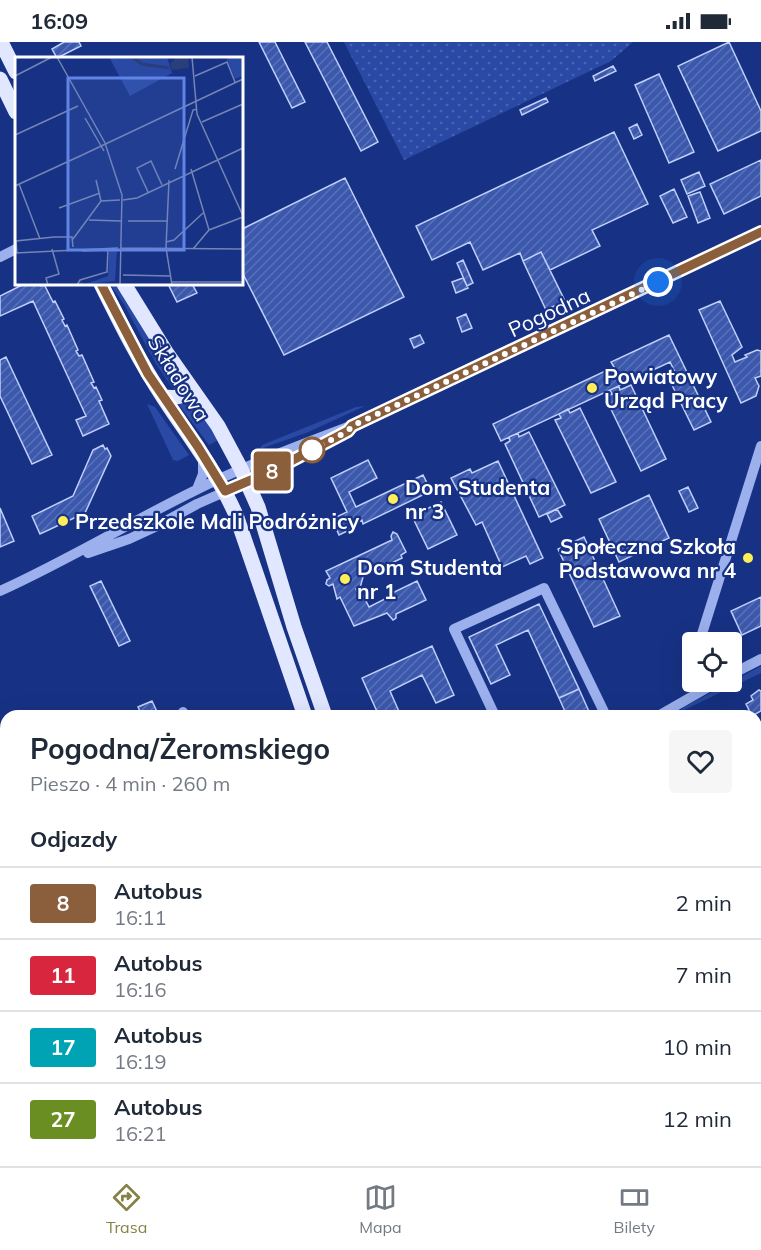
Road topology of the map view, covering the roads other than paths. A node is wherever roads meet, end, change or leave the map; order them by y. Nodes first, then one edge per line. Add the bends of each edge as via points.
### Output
1 (1, 42) edge
2 (15, 70) edge
3 (15, 72) edge
4 (0, 79) edge
5 (15, 110) edge
6 (761, 232) edge
7 (15, 250) edge
8 (0, 257) edge
9 (102, 285) edge
10 (125, 285) edge
11 (188, 383) junction
12 (163, 397) junction
13 (761, 446) edge
14 (202, 453) junction
15 (244, 475) junction
16 (222, 485) junction
17 (197, 489) junction
18 (203, 501) junction
19 (236, 515) junction
20 (68, 559) junction
21 (0, 591) edge
22 (703, 632) edge
23 (761, 659) edge
24 (742, 669) edge
25 (701, 692) edge
26 (303, 710) edge
27 (323, 710) edge
28 (492, 710) edge
29 (603, 710) edge
30 (671, 710) edge

1 - 2 main road
3 - 4 main road
4 - 5 main road
6 - 15 street, Pogodna via 352,426 279,468
7 - 8 street
9 - 12 main road, Składowa
10 - 11 main road, Składowa
11 - 12 main road via 182,396
11 - 15 main road, Składowa via 218,426
12 - 14 main road, Składowa
13 - 22 street
14 - 16 main road, Składowa
14 - 17 street via 203,474
15 - 16 street, Pogodna
15 - 27 main road, Składowa via 258,507
16 - 17 street
16 - 18 street
16 - 19 main road, Składowa
17 - 20 street
18 - 19 street via 222,502
18 - 20 street via 129,539
19 - 26 main road, Składowa
20 - 21 street
23 - 24 street
25 - 30 street
28 - 29 street via 454,629 544,588

